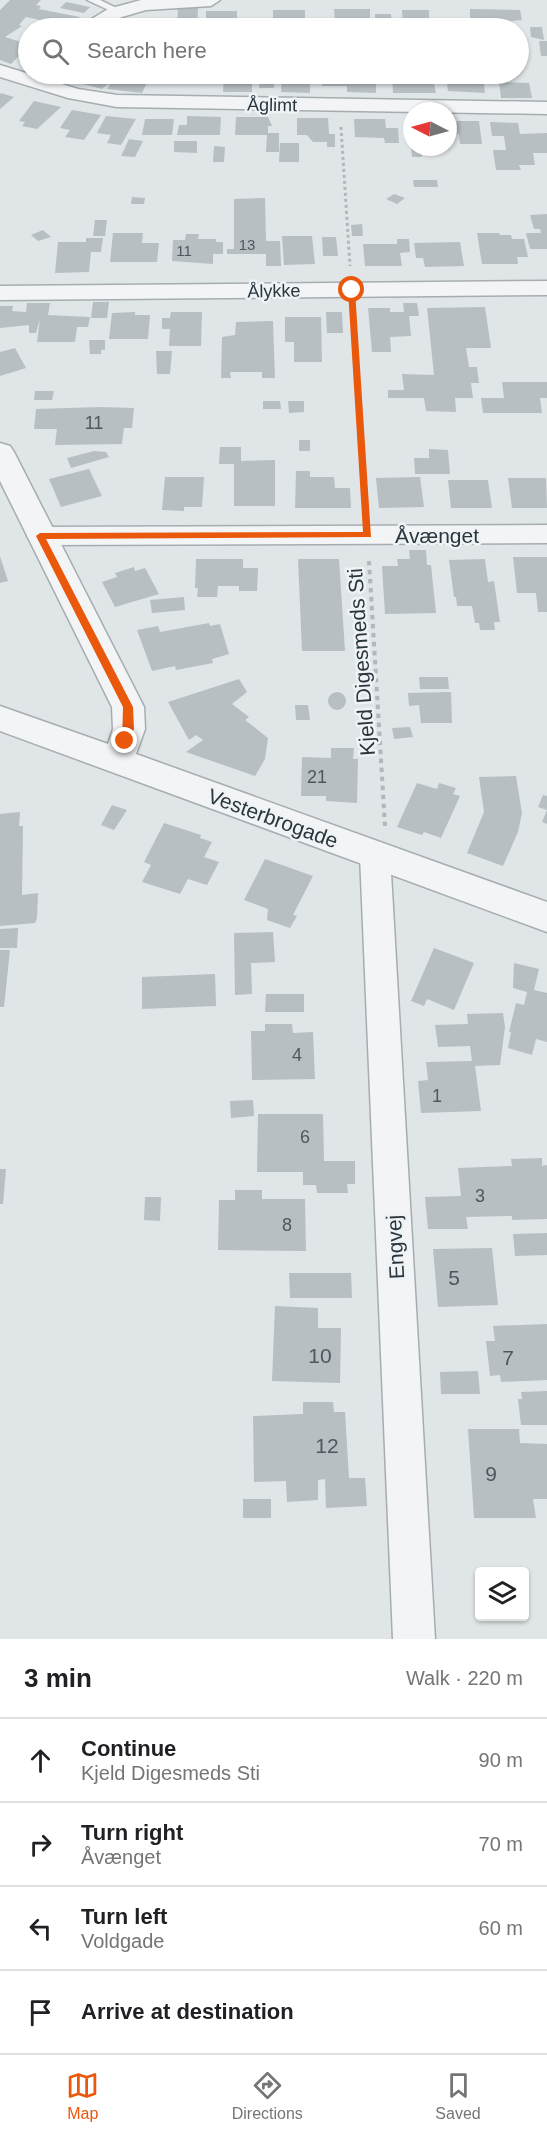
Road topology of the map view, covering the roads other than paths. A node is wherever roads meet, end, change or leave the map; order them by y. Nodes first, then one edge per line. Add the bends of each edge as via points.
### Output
1 (92, 0) edge
2 (211, 0) edge
3 (118, 11) junction
4 (105, 18) edge
5 (0, 71) edge
6 (18, 74) edge
7 (58, 84) edge
8 (547, 108) edge
9 (547, 288) edge
10 (0, 293) edge
11 (0, 452) edge
12 (547, 534) edge
13 (40, 536) junction
14 (0, 718) edge
15 (118, 761) junction
16 (375, 855) junction
17 (547, 917) edge
18 (414, 1639) edge

1 - 3 lane
2 - 3 street via 169,1
3 - 4 street
5 - 6 street, Åglimt
7 - 8 street, Åglimt via 117,101
9 - 10 street, Ålykke
11 - 13 street
12 - 13 street, Åvænget
13 - 15 street via 128,707 129,729
14 - 15 street, Vesterbrogade
15 - 16 street, Vesterbrogade
16 - 17 street, Vesterbrogade
16 - 18 street, Engvej

